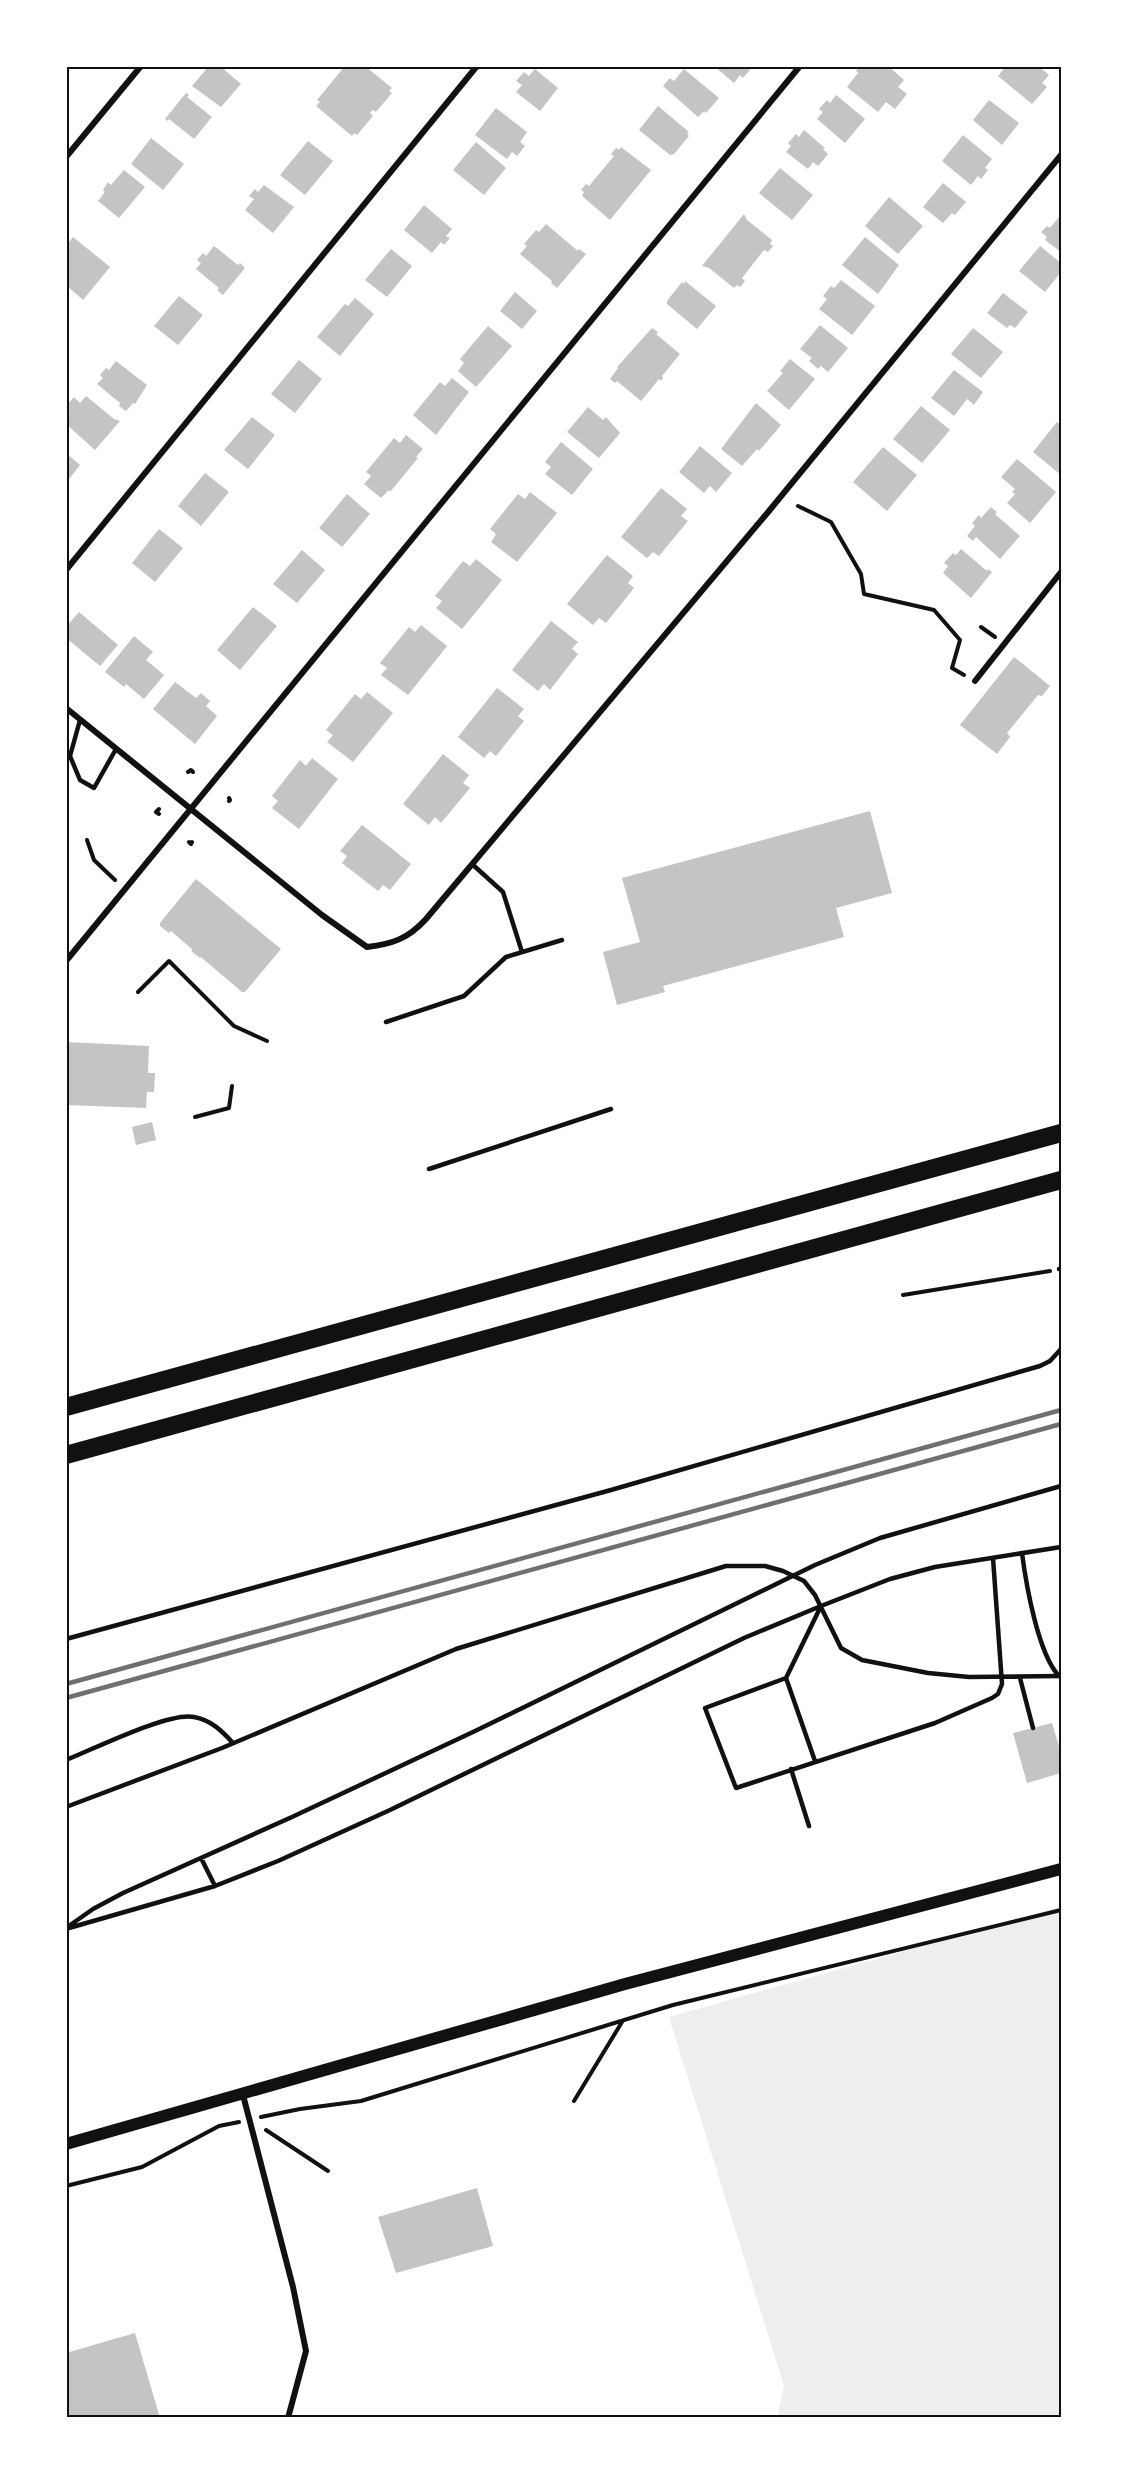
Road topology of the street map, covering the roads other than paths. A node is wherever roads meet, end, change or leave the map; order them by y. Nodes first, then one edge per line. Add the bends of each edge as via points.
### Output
1 (141, 66) edge
2 (477, 66) edge
3 (800, 66) edge
4 (1061, 155) edge
5 (66, 157) edge
6 (66, 570) edge
7 (1061, 572) edge
8 (975, 681) road end
9 (66, 708) edge
10 (80, 720) junction
11 (116, 749) junction
12 (191, 811) junction
13 (472, 864) junction
14 (562, 940) dead end
15 (522, 952) junction
16 (66, 961) edge
17 (386, 1022) dead end
18 (610, 1109) dead end
19 (1061, 1133) edge
20 (429, 1169) dead end
21 (1061, 1180) edge
22 (1061, 1349) edge
23 (66, 1407) edge
24 (66, 1455) edge
25 (1061, 1486) edge
26 (1061, 1547) edge
27 (1022, 1553) junction
28 (993, 1558) junction
29 (794, 1575) junction
30 (820, 1605) junction
31 (66, 1639) edge
32 (1060, 1676) edge
33 (786, 1678) junction
34 (1001, 1678) junction
35 (1020, 1678) junction
36 (1033, 1728) dead end
37 (233, 1743) junction
38 (66, 1760) edge
39 (815, 1761) junction
40 (791, 1769) junction
41 (66, 1807) edge
42 (809, 1826) dead end
43 (201, 1858) junction
44 (1061, 1869) edge
45 (215, 1886) junction
46 (66, 1928) edge
47 (243, 2095) junction
48 (66, 2144) edge
49 (288, 2418) edge

1 - 5 street
2 - 6 street
3 - 12 street
4 - 13 street
7 - 8 street
9 - 10 street
10 - 11 street
10 - 11 lane via 70,756 80,780 94,788
11 - 12 street
12 - 13 street via 367,947 392,944 420,925
12 - 16 street
13 - 15 lane via 503,892
14 - 15 lane
15 - 17 lane via 506,957 464,996
18 - 20 lane
19 - 23 highway
21 - 24 highway
22 - 31 lane via 1040,1366 951,1394
25 - 29 lane via 880,1538
26 - 27 lane
27 - 28 lane
27 - 32 lane via 1030,1601 1049,1663
28 - 30 lane via 914,1572
28 - 34 lane
29 - 30 lane via 810,1587
29 - 37 lane via 753,1565 709,1571 456,1649
29 - 43 lane via 462,1737
30 - 33 lane
30 - 34 lane via 841,1648 862,1660 928,1673
30 - 45 lane via 358,1825
32 - 35 lane
33 - 39 lane
33 - 40 lane via 705,1708 736,1788
34 - 35 lane
34 - 39 lane via 998,1694 954,1716
35 - 36 lane
37 - 38 lane via 210,1723 185,1716 153,1724
37 - 41 lane
39 - 40 lane
40 - 42 lane
43 - 45 lane
43 - 46 lane via 123,1893
44 - 47 main road via 625,1984
45 - 46 lane
47 - 48 main road
47 - 49 street via 306,2351

